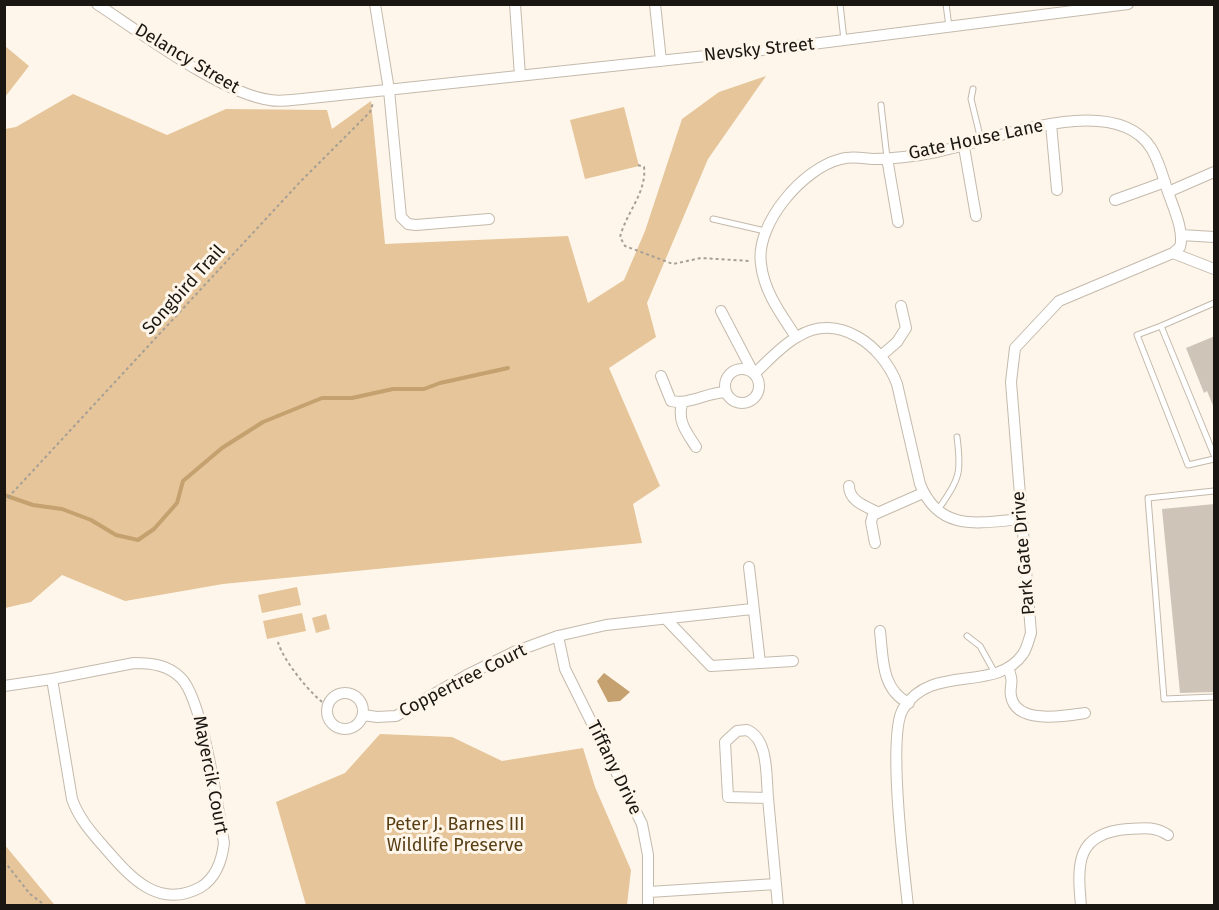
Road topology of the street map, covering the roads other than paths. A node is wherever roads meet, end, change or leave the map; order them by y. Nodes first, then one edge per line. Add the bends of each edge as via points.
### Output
1 (97, 4) edge
2 (375, 4) edge
3 (515, 4) edge
4 (655, 4) edge
5 (840, 4) edge
6 (946, 4) edge
7 (1128, 4) edge
8 (949, 27) junction
9 (844, 40) junction
10 (662, 61) junction
11 (520, 76) junction
12 (973, 89) dead end
13 (389, 90) junction
14 (881, 105) dead end
15 (1051, 124) junction
16 (981, 142) junction
17 (964, 147) junction
18 (886, 158) junction
19 (1215, 172) edge
20 (1166, 187) junction
21 (1057, 190) dead end
22 (1115, 201) dead end
23 (976, 216) dead end
24 (489, 219) dead end
25 (713, 219) dead end
26 (898, 222) dead end
27 (767, 232) junction
28 (1181, 235) junction
29 (1215, 237) edge
30 (1173, 253) junction
31 (1215, 268) edge
32 (1215, 303) edge
33 (901, 306) dead end
34 (721, 311) dead end
35 (1161, 326) junction
36 (796, 337) junction
37 (882, 355) junction
38 (754, 374) junction
39 (661, 376) dead end
40 (725, 392) junction
41 (682, 404) junction
42 (957, 437) dead end
43 (696, 447) dead end
44 (1215, 457) edge
45 (849, 486) dead end
46 (1215, 490) edge
47 (923, 493) junction
48 (877, 512) junction
49 (937, 512) junction
50 (1022, 519) junction
51 (874, 543) dead end
52 (749, 567) dead end
53 (752, 609) junction
54 (666, 619) junction
55 (880, 631) dead end
56 (558, 636) junction
57 (967, 636) dead end
58 (793, 661) dead end
59 (760, 663) junction
60 (1008, 668) junction
61 (995, 674) junction
62 (52, 680) junction
63 (4, 686) edge
64 (1215, 697) edge
65 (909, 702) junction
66 (1085, 713) dead end
67 (363, 714) junction
68 (768, 798) junction
69 (1168, 835) dead end
70 (776, 884) junction
71 (649, 892) junction
72 (648, 906) edge
73 (778, 906) edge
74 (908, 906) edge
75 (1081, 906) edge

1 - 13 street, Delancy Street via 245,94 270,100
2 - 13 street
3 - 11 street
4 - 10 street
5 - 9 lane
6 - 8 lane
7 - 8 street, Nevsky Street
8 - 9 street, Nevsky Street
9 - 10 street, Nevsky Street
10 - 11 street, Nevsky Street
11 - 13 street, Nevsky Street
12 - 16 lane via 971,99
13 - 24 street via 403,221 421,225
14 - 18 lane
15 - 16 street, Gate House Lane
15 - 20 street, Gate House Lane via 1092,119 1129,130 1151,148
15 - 21 street
16 - 17 street, Gate House Lane
17 - 18 street, Gate House Lane
17 - 23 street
18 - 26 street
18 - 27 street, Gate House Lane via 847,158 816,169 792,190
19 - 20 street
20 - 22 street
20 - 28 street, Gate House Lane
25 - 27 lane
27 - 36 street, Gate House Lane via 760,261 774,303
28 - 29 street
28 - 30 street via 1180,247
30 - 31 street
30 - 50 street, Park Gate Drive via 1059,301 1015,348 1011,382
32 - 35 lane
33 - 37 street via 906,328
34 - 38 street
35 - 44 lane
35 - 44 lane via 1137,335 1188,465
36 - 37 street via 818,330 847,332
36 - 38 street
37 - 47 street via 897,384
38 - 40 street via 743,369 732,371 725,380
38 - 40 street via 759,389 749,403 737,403
39 - 41 street via 671,401
40 - 41 street
41 - 43 street via 681,422
42 - 49 lane via 959,473
45 - 48 street via 857,502
46 - 64 lane via 1148,498 1164,699
47 - 48 street
47 - 49 street
48 - 51 street via 871,522
49 - 50 street via 951,520 968,522
50 - 60 street, Park Gate Drive via 1031,633 1023,654
52 - 53 street
53 - 54 street, Coppertree Court
53 - 59 street
54 - 56 street, Coppertree Court via 606,625
54 - 59 street via 711,666
55 - 65 street via 885,676 900,699
56 - 67 street, Coppertree Court via 467,675 396,716
56 - 71 street, Tiffany Drive via 565,669 642,824
57 - 61 lane via 980,646
58 - 59 street
60 - 61 street, Park Gate Drive
60 - 66 street via 1013,682 1011,696 1028,715
61 - 65 street, Park Gate Drive via 937,682
62 - 62 street, Mayercik Court via 134,663 163,666 183,680 196,702 224,843 223,857 209,882 189,894 147,890 89,830 72,798
62 - 63 street, Mayercik Court
65 - 74 street, Park Gate Drive via 897,726 897,784
67 - 67 street via 361,703 346,693 335,696 328,706 331,722 341,729 357,724
68 - 68 street via 761,742 754,733 737,731 725,741 728,797
68 - 70 street
69 - 75 street via 1160,829 1114,830 1093,840 1079,864
70 - 71 street
70 - 73 street
71 - 72 street, Tiffany Drive

